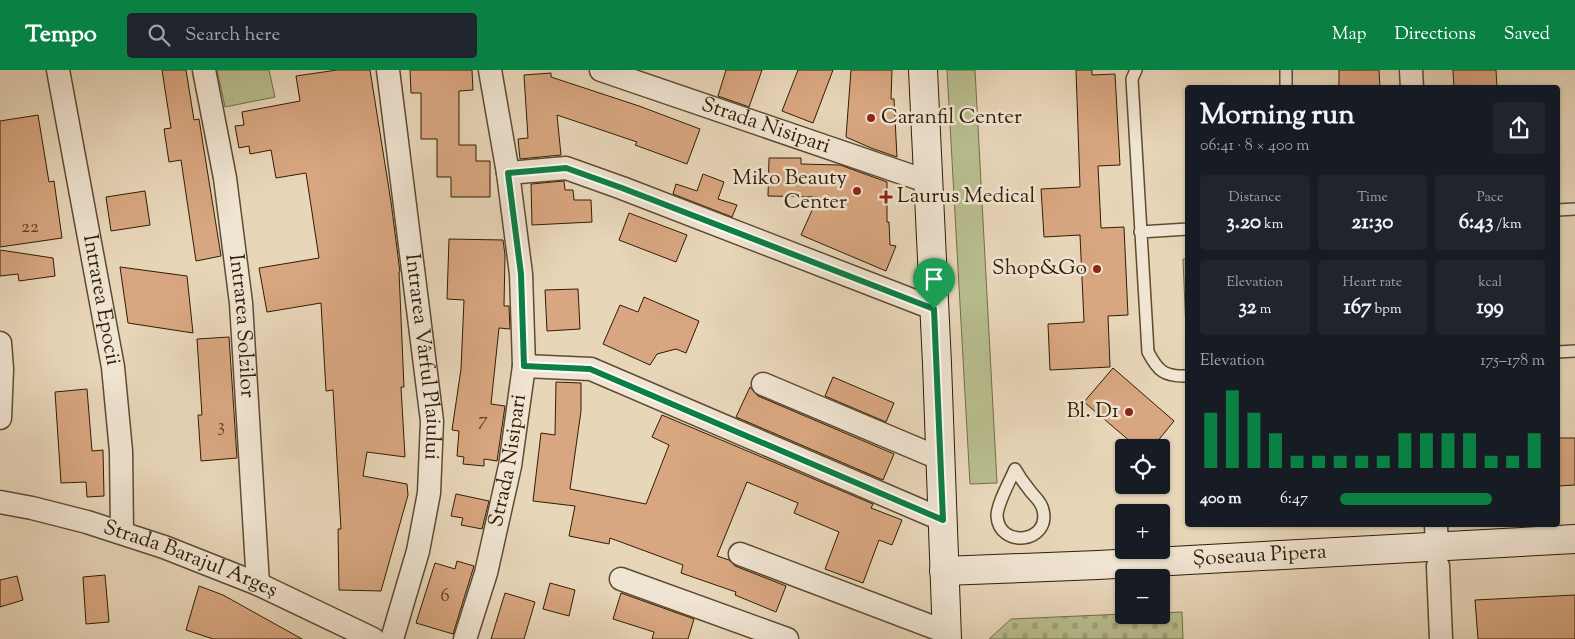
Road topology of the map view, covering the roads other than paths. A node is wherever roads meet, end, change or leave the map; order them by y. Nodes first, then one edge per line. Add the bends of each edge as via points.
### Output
1 (58, 70) edge
2 (204, 70) edge
3 (388, 70) edge
4 (490, 70) edge
5 (601, 70) edge
6 (923, 70) edge
7 (1136, 70) edge
8 (1286, 70) edge
9 (1411, 70) edge
10 (1286, 85) edge
11 (1412, 85) edge
12 (508, 173) junction
13 (929, 182) junction
14 (1575, 209) edge
15 (1560, 210) edge
16 (1185, 229) edge
17 (1140, 232) junction
18 (934, 309) junction
19 (0, 343) edge
20 (1575, 351) edge
21 (1560, 352) edge
22 (524, 366) junction
23 (1185, 376) edge
24 (762, 384) dead end
25 (0, 418) edge
26 (941, 459) junction
27 (1015, 469) joint
28 (0, 502) edge
29 (943, 520) junction
30 (122, 532) junction
31 (1575, 539) edge
32 (1437, 546) edge
33 (740, 554) dead end
34 (1575, 557) edge
35 (1170, 578) edge
36 (621, 579) dead end
37 (945, 580) junction
38 (1115, 581) edge
39 (258, 584) junction
40 (947, 636) edge
41 (373, 639) edge
42 (392, 639) edge
43 (466, 639) edge
44 (787, 639) edge
45 (1441, 639) edge

1 - 30 street, Intrarea Epocii via 114,367 121,451
2 - 39 street, Intrarea Solzilor via 225,178 241,303
3 - 42 street, Intrarea Vârful Plaiului via 432,421 430,493 418,551
4 - 12 street, Strada Nisipari
5 - 13 street, Strada Nisipari
6 - 13 main road
7 - 17 lane via 1132,79
8 - 10 lane
9 - 11 street
12 - 18 street via 566,168
12 - 22 street, Strada Nisipari via 521,274
13 - 18 main road
14 - 15 lane
16 - 17 lane
17 - 23 lane via 1148,352 1157,369
18 - 26 main road
19 - 25 street
20 - 21 lane
22 - 29 street via 590,369
22 - 43 street, Strada Nisipari via 510,466 486,572
24 - 26 street
26 - 29 main road
27 - 27 lane via 997,516 1008,535 1022,538 1036,533 1044,520 1044,512 1042,504
28 - 30 street, Strada Barajul Argeș
29 - 37 main road
30 - 39 street, Strada Barajul Argeș
31 - 32 main road, Șoseaua Pipera
32 - 34 main road, Șoseaua Pipera
32 - 35 main road, Șoseaua Pipera
32 - 37 main road, Șoseaua Pipera
32 - 45 street
33 - 40 street
36 - 44 street
37 - 38 main road
37 - 40 main road
39 - 41 street, Strada Barajul Argeș

